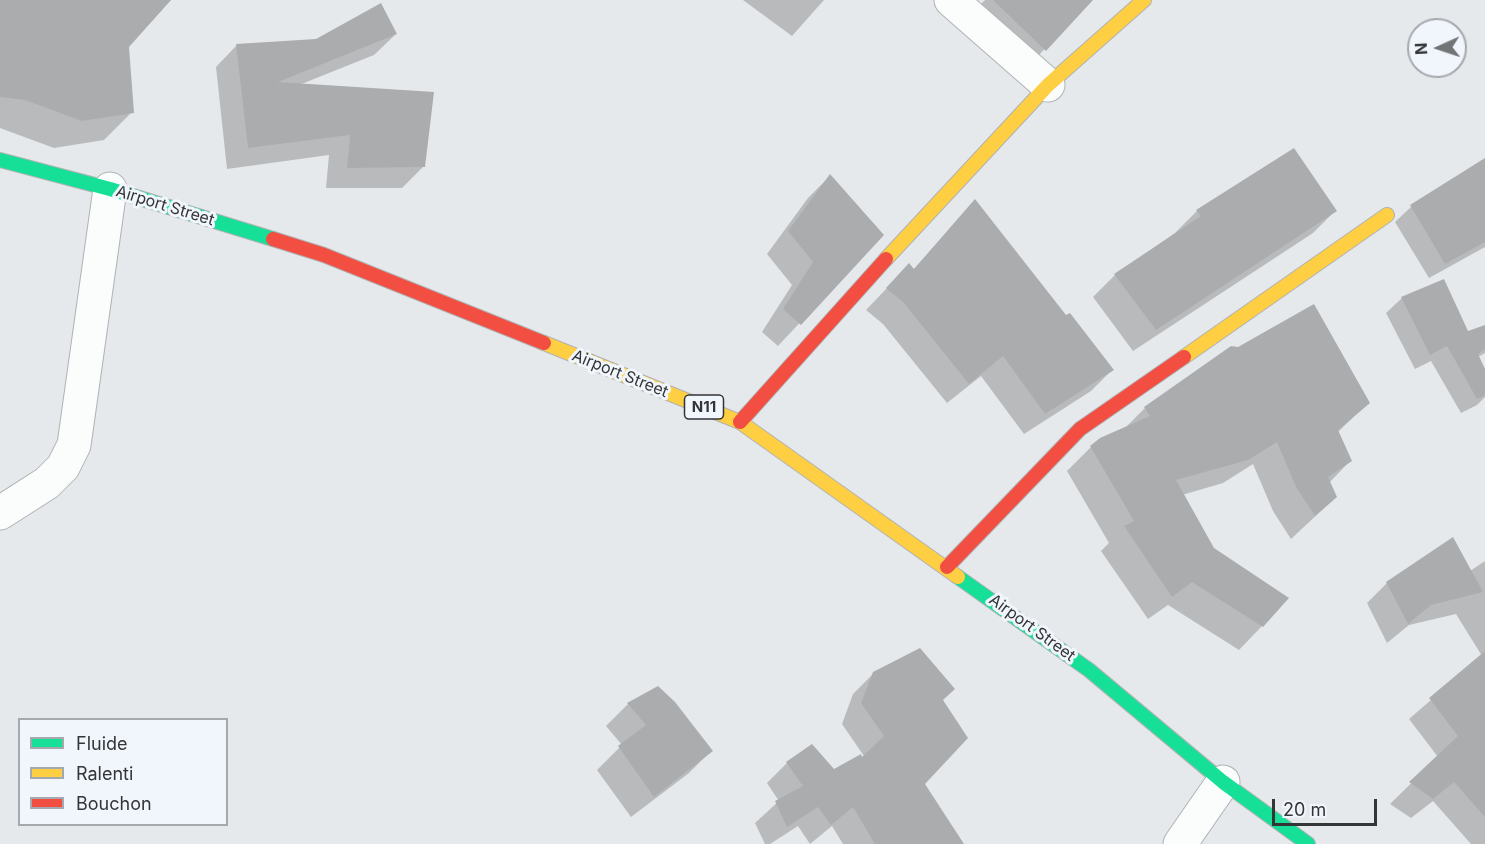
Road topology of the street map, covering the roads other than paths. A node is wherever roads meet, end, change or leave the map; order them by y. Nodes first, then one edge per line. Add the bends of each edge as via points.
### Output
1 (951, 0) edge
2 (1144, 0) edge
3 (1048, 85) junction
4 (0, 160) edge
5 (110, 189) junction
6 (1387, 215) dead end
7 (740, 422) junction
8 (0, 513) edge
9 (947, 567) junction
10 (1223, 782) junction
11 (1180, 844) edge
12 (1308, 844) edge

1 - 3 street
2 - 3 main road
3 - 7 main road
4 - 5 main road, Airport Street / N11
5 - 7 main road, Airport Street / N11 via 324,255
5 - 8 street via 74,446 63,467 47,483
6 - 9 main road via 1080,429
7 - 9 main road, Airport Street / N11
9 - 10 main road, Airport Street / N11 via 1089,670
10 - 11 street
10 - 12 main road, Airport Street / N11

